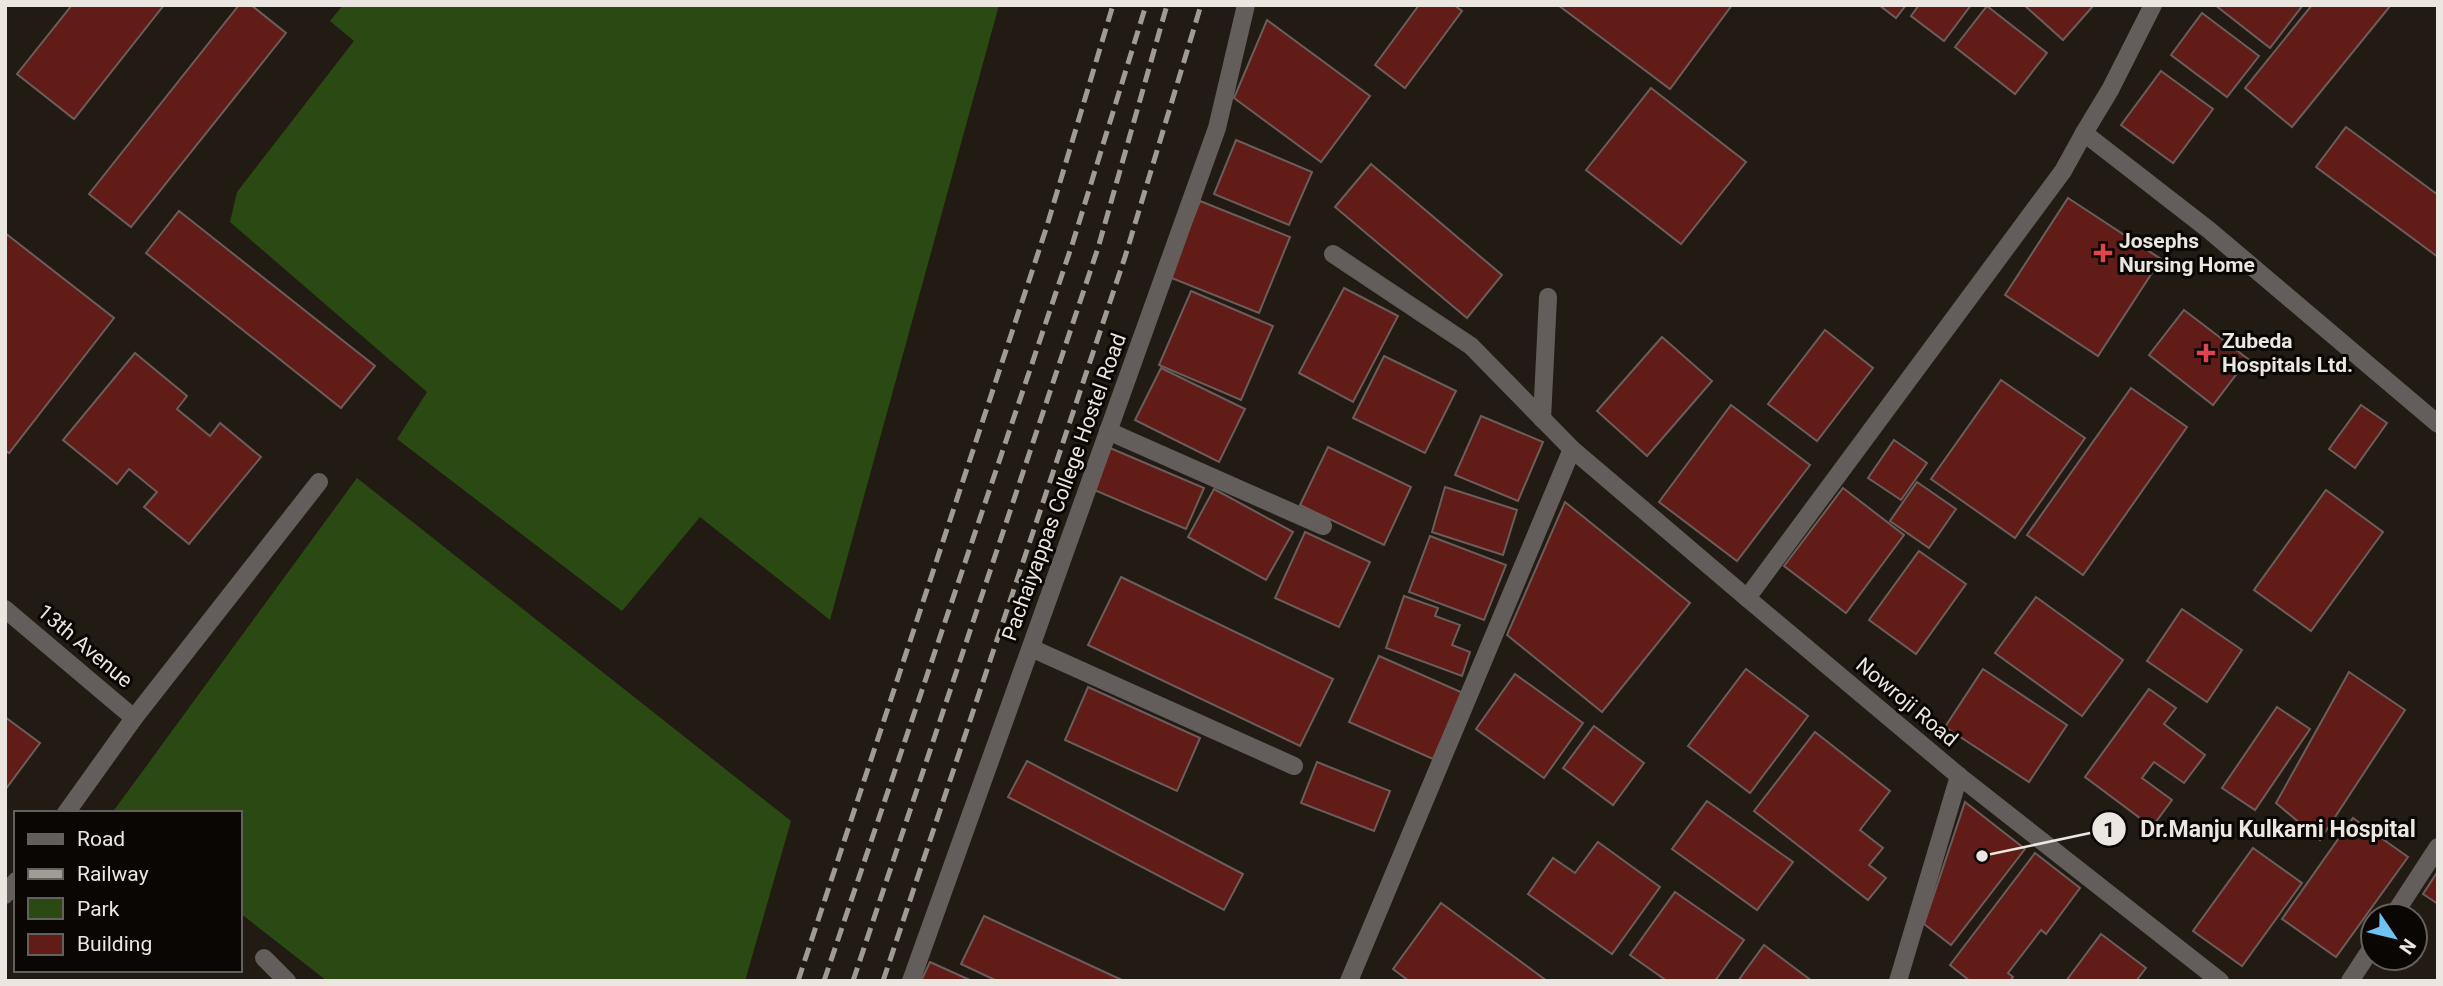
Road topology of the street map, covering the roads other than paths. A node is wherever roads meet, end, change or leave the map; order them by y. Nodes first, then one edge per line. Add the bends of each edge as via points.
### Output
1 (1246, 5) edge
2 (2153, 5) edge
3 (2084, 133) junction
4 (1333, 254) dead end
5 (1548, 297) dead end
6 (1542, 419) junction
7 (2438, 424) edge
8 (1108, 431) junction
9 (1572, 449) junction
10 (319, 482) dead end
11 (1323, 526) dead end
12 (1747, 598) junction
13 (5, 609) edge
14 (1031, 648) junction
15 (134, 718) junction
16 (1294, 766) dead end
17 (1959, 776) junction
18 (67, 811) edge
19 (2438, 847) edge
20 (2402, 902) edge
21 (264, 958) dead end
22 (287, 981) edge
23 (911, 981) edge
24 (1349, 981) edge
25 (1898, 981) edge
26 (2220, 981) edge

1 - 8 street, Pachaiyappas College Hostel Road via 1217,128
2 - 3 street
3 - 7 street via 2209,230
3 - 12 street via 2063,171
4 - 6 street, Nowroji Road via 1471,346
5 - 6 street
6 - 9 street, Nowroji Road
8 - 11 street
8 - 14 street, Pachaiyappas College Hostel Road
9 - 12 street, Nowroji Road
9 - 24 street
10 - 15 street
12 - 17 street, Nowroji Road
13 - 15 street, 13th Avenue
14 - 16 street
14 - 23 street, Pachaiyappas College Hostel Road
15 - 18 street
17 - 25 street
17 - 26 street, Nowroji Road
19 - 20 street
21 - 22 street

